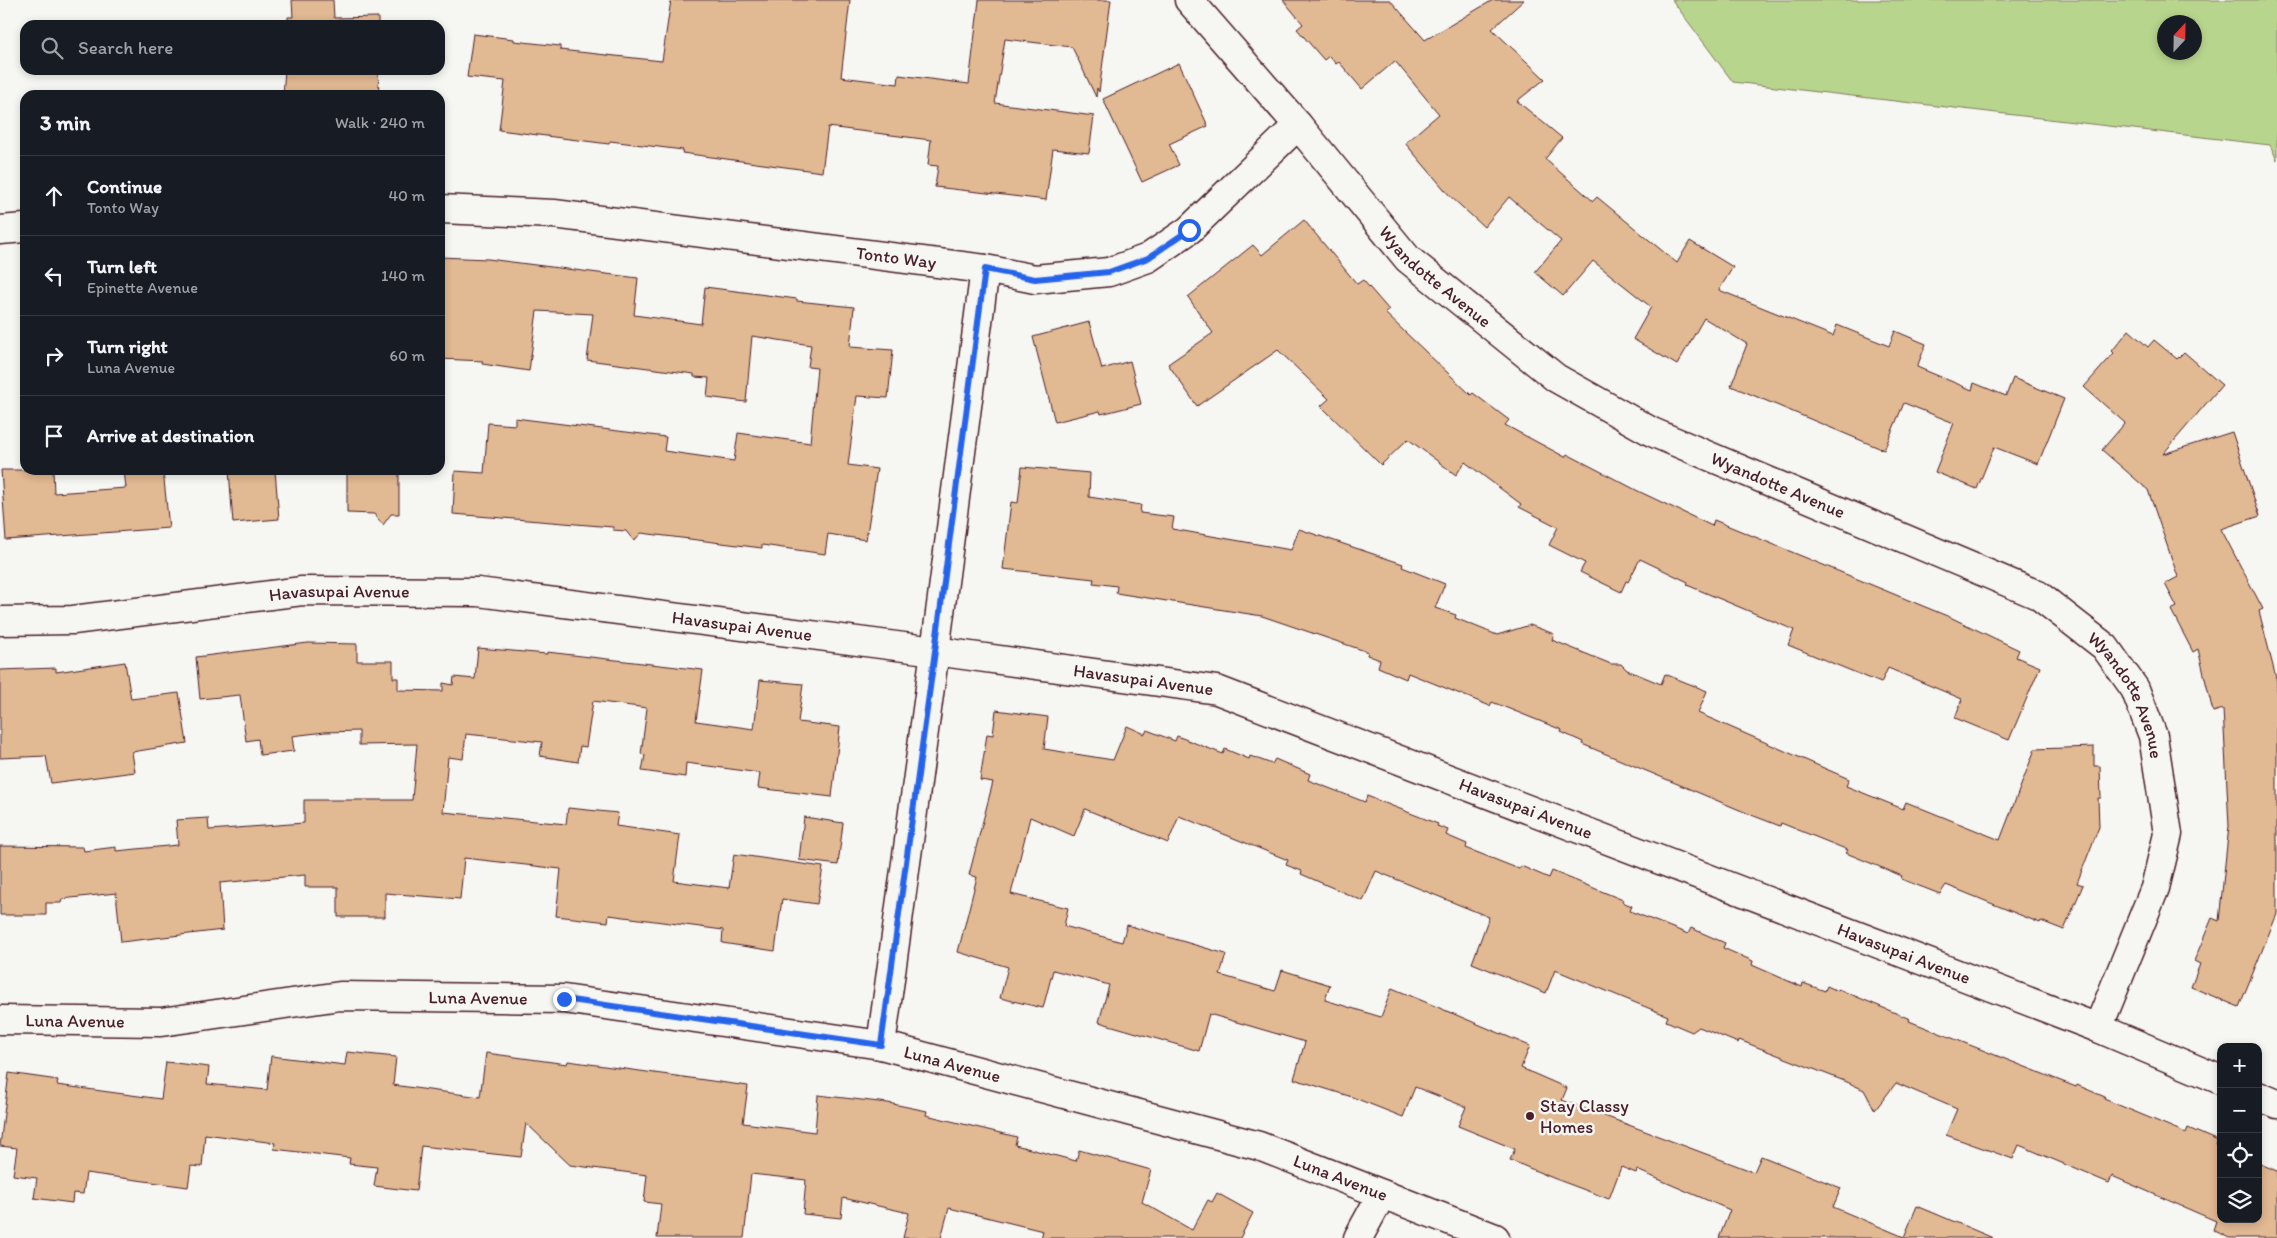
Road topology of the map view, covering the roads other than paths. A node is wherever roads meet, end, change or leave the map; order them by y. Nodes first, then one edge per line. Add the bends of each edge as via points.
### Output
1 (1190, 0) edge
2 (1298, 125) junction
3 (445, 209) edge
4 (20, 228) edge
5 (0, 230) edge
6 (985, 269) junction
7 (0, 621) edge
8 (935, 651) junction
9 (0, 1020) edge
10 (2098, 1028) junction
11 (881, 1045) junction
12 (2217, 1078) edge
13 (2262, 1098) edge
14 (2277, 1104) edge
15 (1382, 1194) junction
16 (1358, 1238) edge
17 (1495, 1238) edge

1 - 2 street, Wyandotte Avenue
2 - 6 street, Tonto Way via 1189,230 1148,258 1109,272 1035,279
2 - 10 street, Wyandotte Avenue via 1408,259 1556,378 1652,432 2038,595 2105,647 2135,689 2153,736 2168,834 2155,888
3 - 6 street, Tonto Way via 554,214
4 - 5 street
6 - 8 street
7 - 8 street, Havasupai Avenue via 73,620 302,591 478,592
8 - 10 street, Havasupai Avenue via 1217,690
8 - 11 street
9 - 11 street, Luna Avenue via 161,1022 340,996 564,999
10 - 12 street, Havasupai Avenue
11 - 15 street, Luna Avenue via 1259,1146
13 - 14 street
15 - 16 street
15 - 17 street, Luna Avenue

